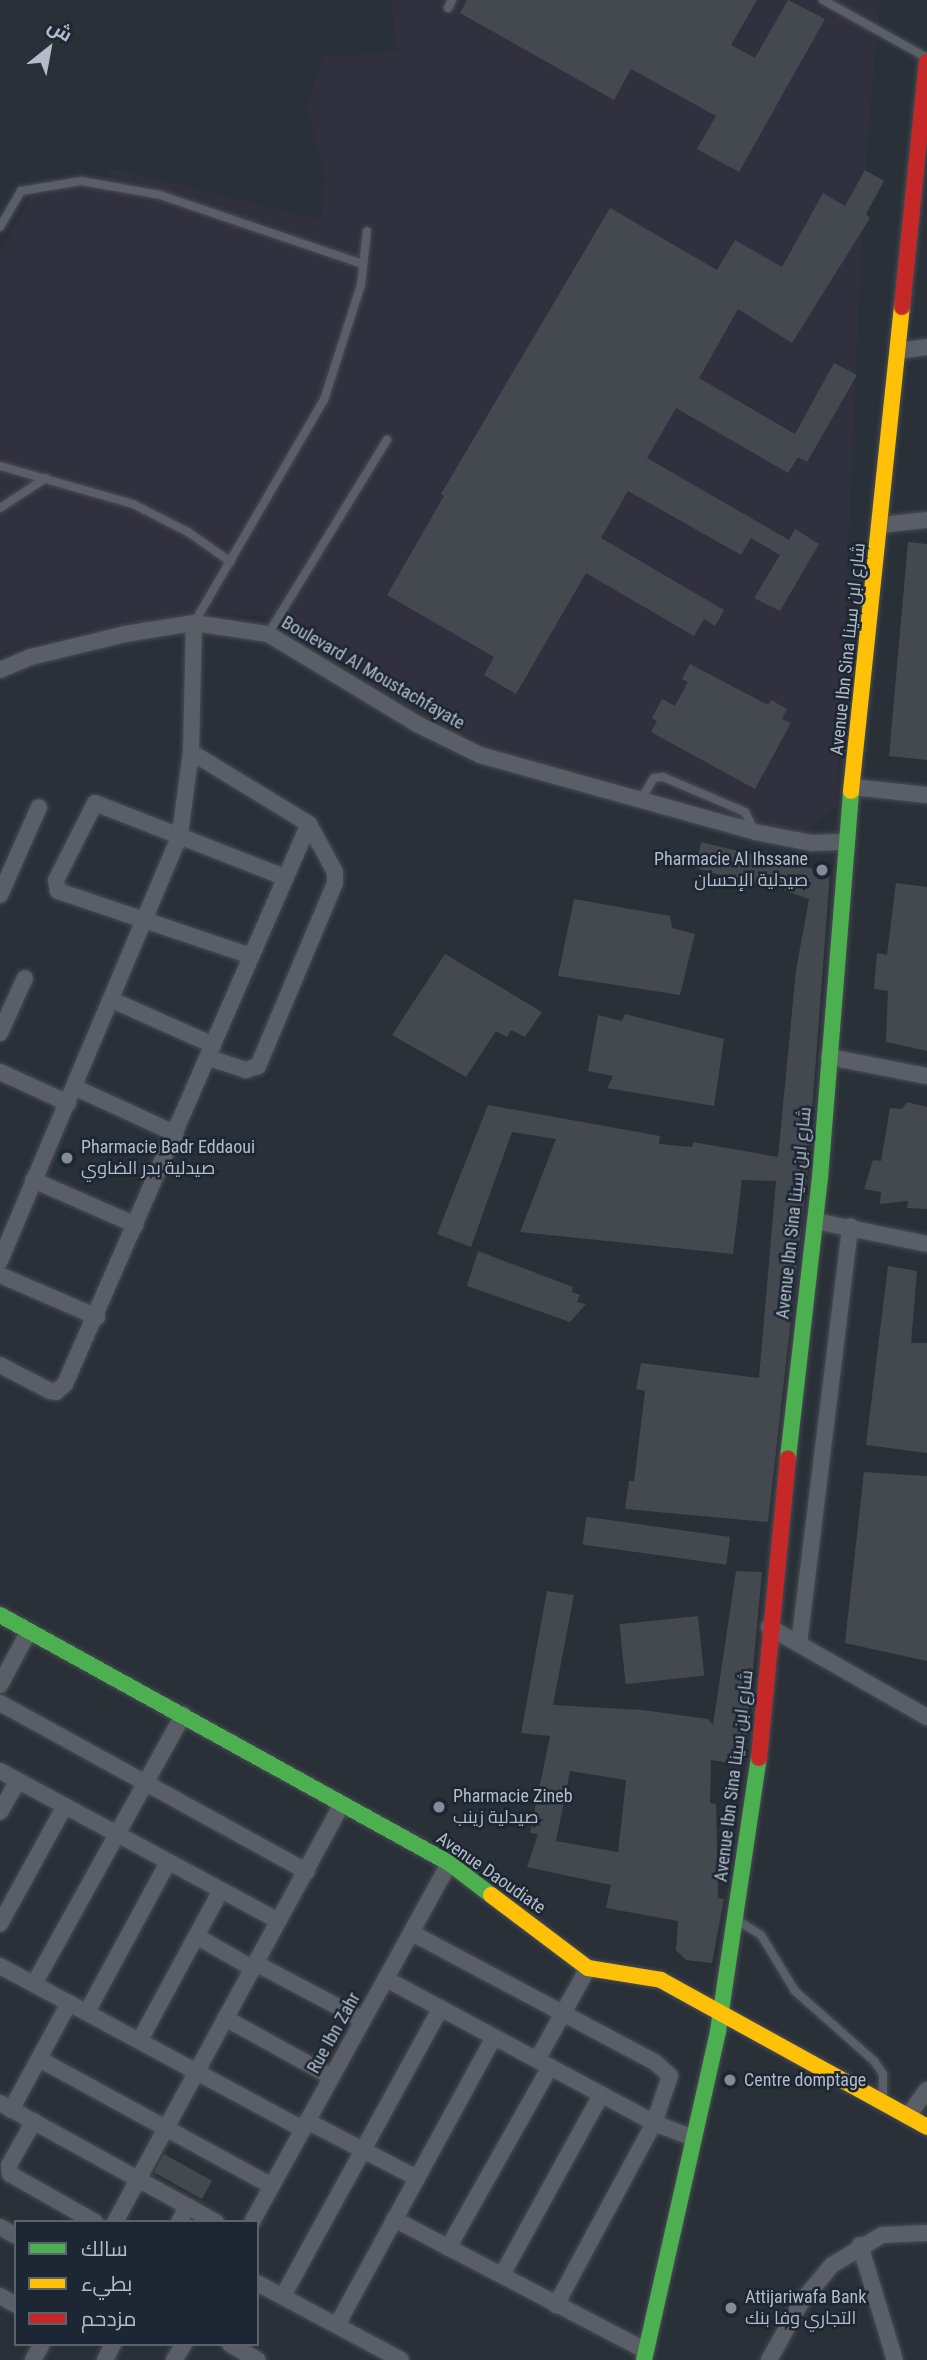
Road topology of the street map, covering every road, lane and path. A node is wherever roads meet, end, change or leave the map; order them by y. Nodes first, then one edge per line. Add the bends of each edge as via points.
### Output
1 (823, 0) edge
2 (927, 60) edge
3 (922, 181) edge
4 (0, 227) edge
5 (367, 231) dead end
6 (363, 264) junction
7 (927, 347) edge
8 (898, 351) junction
9 (387, 440) dead end
10 (0, 466) edge
11 (46, 478) junction
12 (0, 508) edge
13 (927, 520) edge
14 (880, 524) junction
15 (231, 562) junction
16 (194, 624) junction
17 (268, 634) junction
18 (0, 670) edge
19 (191, 752) junction
20 (853, 787) junction
21 (927, 795) edge
22 (640, 801) junction
23 (39, 807) dead end
24 (309, 824) junction
25 (755, 832) junction
26 (180, 834) junction
27 (846, 842) junction
28 (286, 878) junction
29 (0, 895) edge
30 (145, 922) junction
31 (251, 956) junction
32 (25, 978) dead end
33 (112, 1000) junction
34 (0, 1032) edge
35 (211, 1052) junction
36 (829, 1057) junction
37 (0, 1072) edge
38 (927, 1076) edge
39 (71, 1095) junction
40 (176, 1134) junction
41 (33, 1180) junction
42 (8, 1217) edge
43 (815, 1221) junction
44 (136, 1225) junction
45 (850, 1226) junction
46 (927, 1244) edge
47 (0, 1261) edge
48 (0, 1275) edge
49 (97, 1317) junction
50 (0, 1365) edge
51 (0, 1615) edge
52 (769, 1627) junction
53 (29, 1632) junction
54 (799, 1644) junction
55 (0, 1685) edge
56 (0, 1703) edge
57 (183, 1716) junction
58 (927, 1717) edge
59 (0, 1771) edge
60 (18, 1781) junction
61 (145, 1786) junction
62 (342, 1804) junction
63 (65, 1806) junction
64 (0, 1812) edge
65 (117, 1834) junction
66 (168, 1861) junction
67 (449, 1863) junction
68 (307, 1872) junction
69 (221, 1890) junction
70 (735, 1919) junction
71 (278, 1921) junction
72 (0, 1924) edge
73 (412, 1933) junction
74 (196, 1936) junction
75 (253, 1965) junction
76 (0, 1966) edge
77 (588, 1968) junction
78 (386, 1979) junction
79 (34, 1984) junction
80 (69, 2003) junction
81 (441, 2008) junction
82 (87, 2012) junction
83 (721, 2012) junction
84 (565, 2014) junction
85 (225, 2018) junction
86 (363, 2020) junction
87 (494, 2037) junction
88 (140, 2040) junction
89 (38, 2059) junction
90 (543, 2064) junction
91 (196, 2070) junction
92 (332, 2077) junction
93 (927, 2090) edge
94 (601, 2095) junction
95 (883, 2102) junction
96 (5, 2106) edge
97 (908, 2116) junction
98 (34, 2121) junction
99 (654, 2123) junction
100 (305, 2125) junction
101 (164, 2127) junction
102 (927, 2127) edge
103 (691, 2137) junction
104 (362, 2150) junction
105 (417, 2178) junction
106 (139, 2179) junction
107 (272, 2186) junction
108 (188, 2206) junction
109 (394, 2219) junction
110 (91, 2220) edge
111 (116, 2220) edge
112 (180, 2220) edge
113 (212, 2220) edge
114 (253, 2220) edge
115 (927, 2233) edge
116 (860, 2245) junction
117 (448, 2248) junction
118 (502, 2275) junction
119 (259, 2284) edge
120 (283, 2296) junction
121 (555, 2305) junction
122 (337, 2325) junction
123 (234, 2346) edge
124 (645, 2355) edge
125 (393, 2358) edge
126 (258, 2360) edge
127 (769, 2360) edge
128 (895, 2360) edge

1 - 2 lane
2 - 3 street, Avenue Ibn Sina شارع ابن سينا
3 - 8 street, Avenue Ibn Sina شارع ابن سينا
4 - 6 lane via 21,191 81,181 160,195
5 - 6 lane
6 - 15 lane via 354,309 324,400
7 - 8 street
8 - 14 street, Avenue Ibn Sina شارع ابن سينا
9 - 17 lane
10 - 11 lane
11 - 12 lane
11 - 15 lane via 133,504 188,532
13 - 14 street
14 - 20 street, Avenue Ibn Sina شارع ابن سينا
15 - 16 lane
16 - 17 street, Boulevard Al Moustachfayate
16 - 18 street, Boulevard Al Moustachfayate via 125,634 31,657
16 - 19 street
17 - 22 street, Boulevard Al Moustachfayate via 417,724 480,755
19 - 24 street
19 - 26 street
20 - 21 street
20 - 27 street, Avenue Ibn Sina شارع ابن سينا
22 - 25 street, Boulevard Al Moustachfayate
22 - 25 lane via 654,778 663,777 744,812
23 - 29 street
24 - 28 street
24 - 35 street via 330,855 335,883 266,1054 258,1066 246,1070
25 - 27 street, Boulevard Al Moustachfayate via 811,843
26 - 28 street
26 - 30 street
26 - 30 street via 93,803 56,880 58,891
27 - 36 street, Avenue Ibn Sina شارع ابن سينا
28 - 31 street
30 - 31 street
30 - 33 street
31 - 35 street
32 - 34 street
33 - 35 street
33 - 39 street
35 - 40 street
36 - 38 street
36 - 43 street, Avenue Ibn Sina شارع ابن سينا
37 - 39 street
39 - 40 street
39 - 41 street
40 - 44 street
41 - 42 street
41 - 44 street
42 - 47 street
43 - 45 street
43 - 52 street, Avenue Ibn Sina شارع ابن سينا
44 - 49 street
45 - 46 street
45 - 54 street
48 - 49 street
49 - 50 street via 57,1392
51 - 53 street, Avenue Daoudiate
52 - 54 street
52 - 70 street, Avenue Ibn Sina شارع ابن سينا via 763,1728
53 - 55 street
53 - 57 street, Avenue Daoudiate
54 - 58 street
56 - 61 street
57 - 61 street
57 - 62 street, Avenue Daoudiate
59 - 60 street
60 - 63 street
60 - 64 street
61 - 65 street
61 - 68 street
62 - 67 street, Avenue Daoudiate
62 - 68 street
63 - 65 street
63 - 72 street
65 - 66 street
65 - 79 street
66 - 69 street
66 - 82 street
67 - 73 street, Rue Ibn Zahr
67 - 77 street, Avenue Daoudiate
68 - 71 street
69 - 71 street
69 - 74 street
70 - 83 street, Avenue Ibn Sina شارع ابن سينا
70 - 95 lane via 761,1935 795,1991 874,2061 883,2074
71 - 75 street
73 - 78 street, Rue Ibn Zahr
73 - 84 street
74 - 75 street
74 - 88 street
75 - 85 street
75 - 86 street
76 - 79 street
77 - 83 street, Avenue Daoudiate via 661,1980
77 - 84 street
78 - 81 street
78 - 86 street, Rue Ibn Zahr
79 - 80 street
80 - 82 street
80 - 89 street
81 - 87 street
81 - 104 street
82 - 88 street
83 - 95 street, Avenue Daoudiate
83 - 103 street, Avenue Ibn Sina شارع ابن سينا
84 - 90 street
84 - 99 street via 668,2072 668,2087
85 - 91 street
85 - 92 street
86 - 92 street, Rue Ibn Zahr
87 - 90 street
87 - 105 street
88 - 91 street
89 - 96 street
89 - 101 street
90 - 94 street
90 - 117 street
91 - 100 street
91 - 101 street
92 - 100 street, Rue Ibn Zahr
93 - 97 street
94 - 99 street
94 - 118 street
95 - 97 street, Avenue Daoudiate
96 - 98 street
97 - 102 street, Avenue Daoudiate
98 - 106 street
98 - 110 street via 9,2165 10,2174
99 - 103 street
99 - 121 street
100 - 104 street
100 - 107 street, Rue Ibn Zahr
101 - 106 street
101 - 107 street
103 - 124 street, Avenue Ibn Sina شارع ابن سينا
104 - 105 street
104 - 120 street
105 - 109 street
106 - 108 street
106 - 111 street
107 - 114 street, Rue Ibn Zahr
108 - 112 street
108 - 113 street
109 - 117 street
109 - 122 street
115 - 116 street via 881,2235
116 - 127 street via 832,2265 802,2301
116 - 128 street
117 - 118 street
118 - 121 street
119 - 120 street
120 - 122 street
121 - 124 street
122 - 125 street
123 - 126 street

